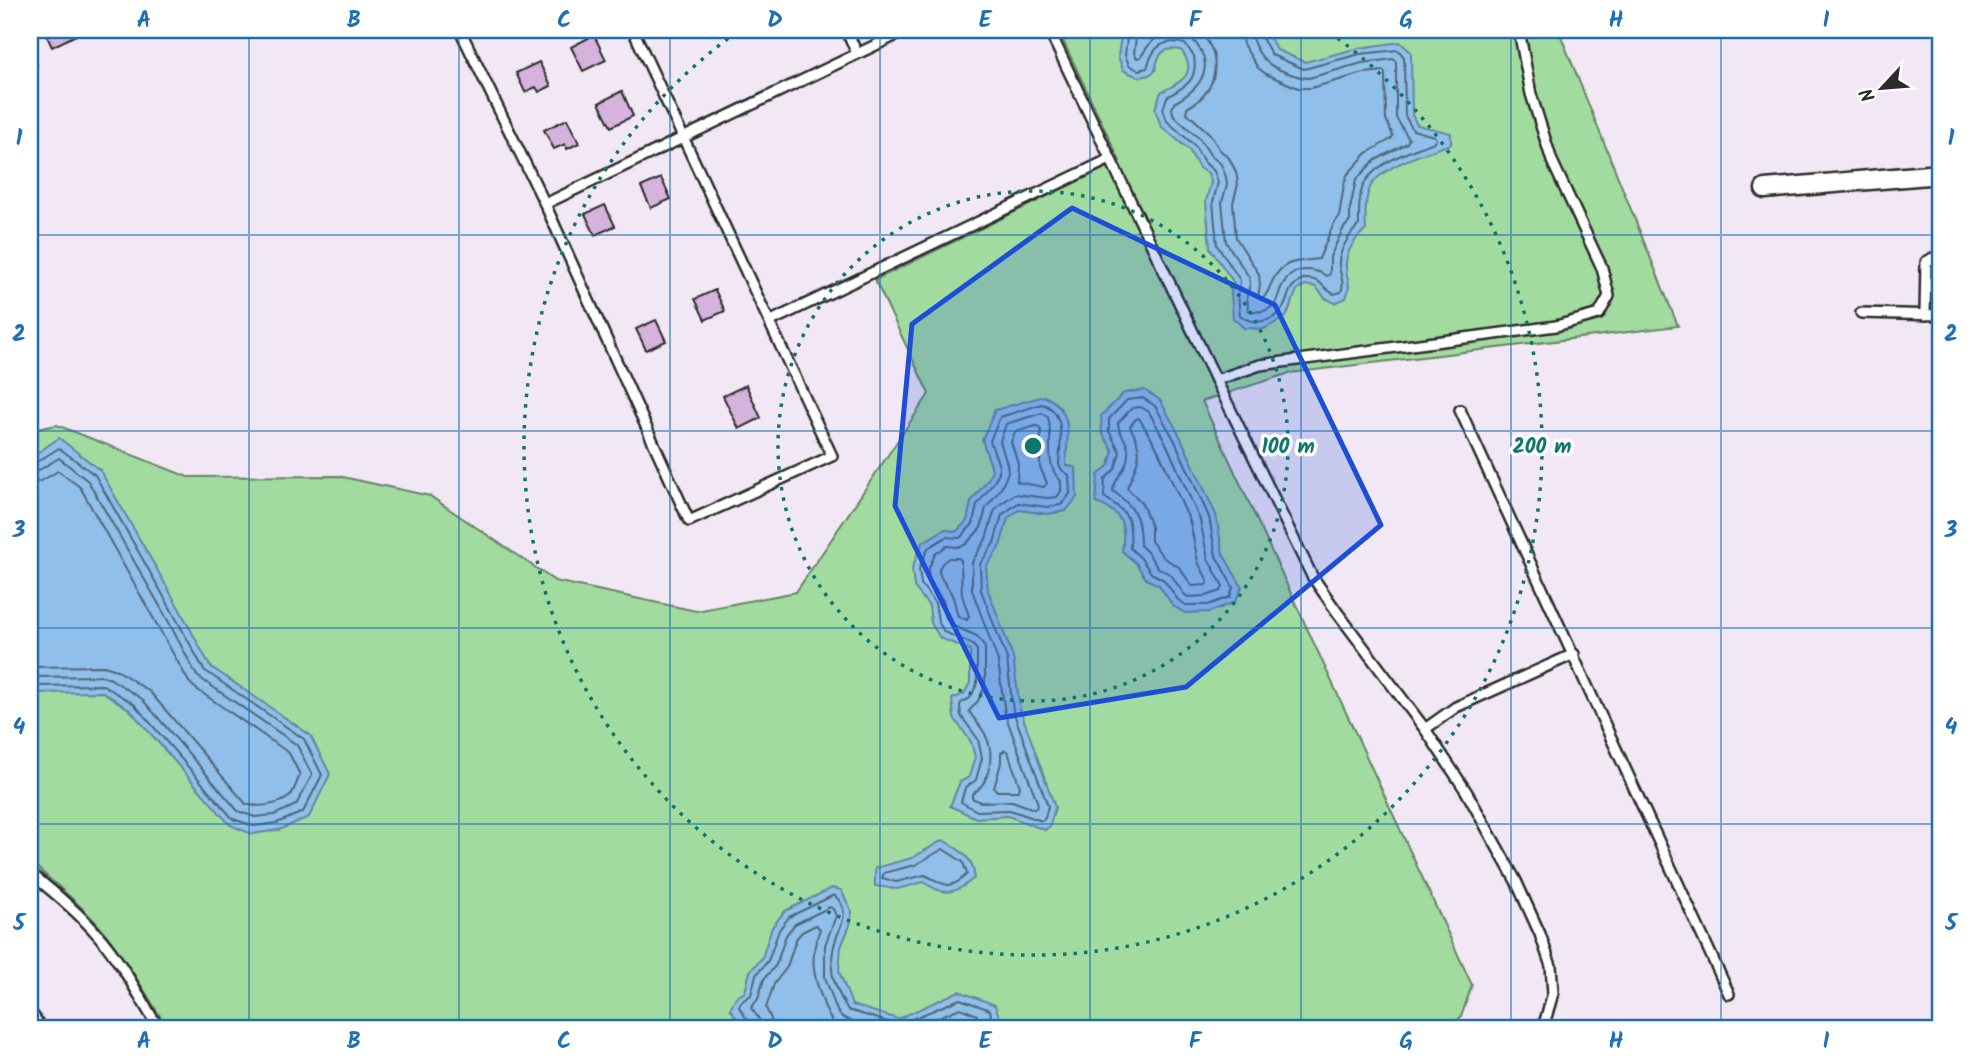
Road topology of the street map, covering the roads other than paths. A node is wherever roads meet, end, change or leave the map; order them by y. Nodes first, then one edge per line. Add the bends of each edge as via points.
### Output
1 (460, 30) edge
2 (633, 30) edge
3 (846, 30) edge
4 (906, 30) edge
5 (1049, 30) edge
6 (1518, 30) edge
7 (857, 53) junction
8 (684, 136) junction
9 (1110, 159) junction
10 (1940, 174) edge
11 (1765, 189) dead end
12 (545, 204) junction
13 (1940, 258) edge
14 (1861, 313) dead end
15 (1925, 315) junction
16 (1940, 315) edge
17 (771, 321) junction
18 (1216, 380) junction
19 (1460, 410) dead end
20 (1574, 654) junction
21 (1425, 729) junction
22 (30, 873) edge
23 (1729, 994) dead end
24 (30, 1019) edge
25 (36, 1029) edge
26 (159, 1029) edge
27 (1538, 1029) edge

1 - 12 lane
2 - 8 lane
3 - 7 lane
4 - 7 lane
5 - 9 lane
6 - 18 lane via 1552,161 1602,268 1609,296 1599,314 1556,326 1260,365
7 - 8 lane
8 - 12 lane
8 - 17 lane
9 - 17 lane
9 - 18 lane
10 - 11 street
12 - 17 lane via 689,521 832,456
13 - 15 lane via 1926,262
14 - 15 lane
15 - 16 lane
18 - 21 lane via 1312,576
19 - 20 lane
20 - 21 lane via 1456,707
20 - 23 lane
21 - 27 lane via 1466,791 1540,934 1551,967 1553,993
22 - 26 lane via 99,936
24 - 25 street

